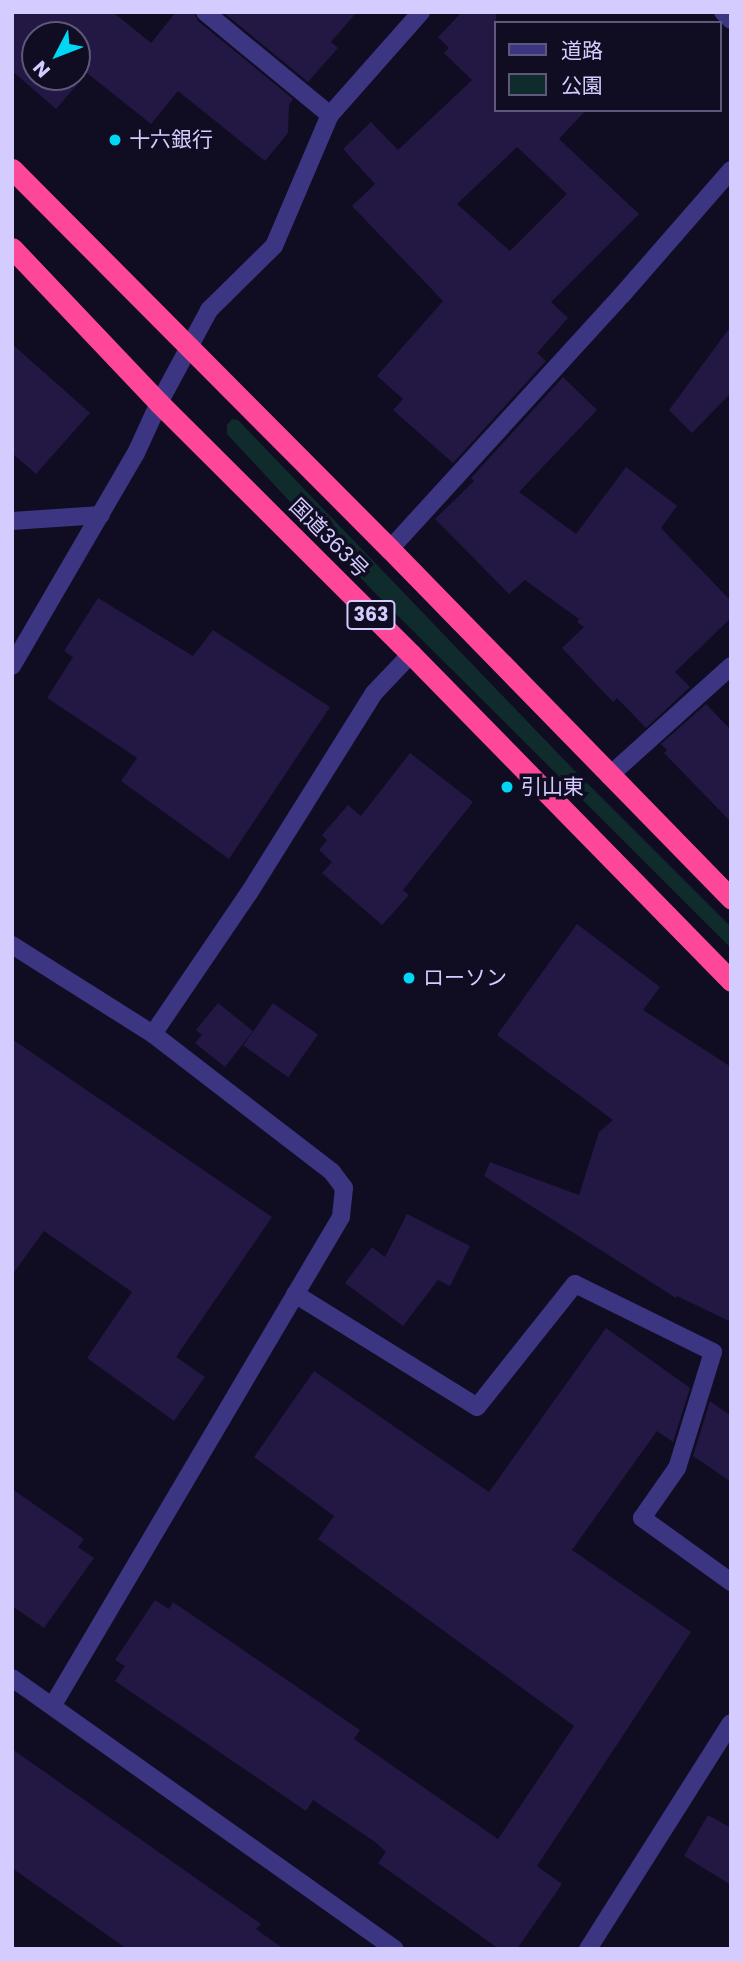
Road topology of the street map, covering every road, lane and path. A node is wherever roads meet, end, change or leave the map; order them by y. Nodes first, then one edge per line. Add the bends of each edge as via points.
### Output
1 (205, 12) edge
2 (421, 12) edge
3 (723, 12) edge
4 (731, 20) edge
5 (331, 115) junction
6 (12, 169) edge
7 (731, 170) edge
8 (12, 248) edge
9 (190, 347) junction
10 (159, 403) junction
11 (102, 515) junction
12 (12, 521) edge
13 (390, 549) junction
14 (411, 654) junction
15 (12, 666) edge
16 (731, 666) edge
17 (716, 680) junction
18 (731, 691) edge
19 (609, 776) junction
20 (731, 899) edge
21 (12, 945) edge
22 (731, 981) edge
23 (153, 1034) junction
24 (295, 1294) junction
25 (731, 1582) edge
26 (12, 1678) edge
27 (53, 1706) junction
28 (731, 1723) edge
29 (395, 1949) edge
30 (588, 1949) edge

1 - 5 street
2 - 5 street
3 - 4 street
5 - 9 street via 274,246 209,310
6 - 9 highway, 国道363号 / 363
7 - 13 street
8 - 10 highway, 国道363号 / 363
9 - 10 street
9 - 13 highway, 国道363号 / 363
10 - 11 street
10 - 14 highway, 国道363号 / 363
11 - 12 street
11 - 15 street
13 - 19 highway, 国道363号 / 363
14 - 22 highway, 国道363号 / 363
14 - 23 street via 374,693 249,893
16 - 17 street
17 - 18 street
17 - 19 street
19 - 20 highway, 国道363号 / 363
21 - 23 street
23 - 24 street via 332,1172 344,1188 341,1217
24 - 25 street via 477,1407 575,1284 713,1352 677,1468 642,1518
24 - 27 street
26 - 27 street
27 - 29 street
28 - 30 street

